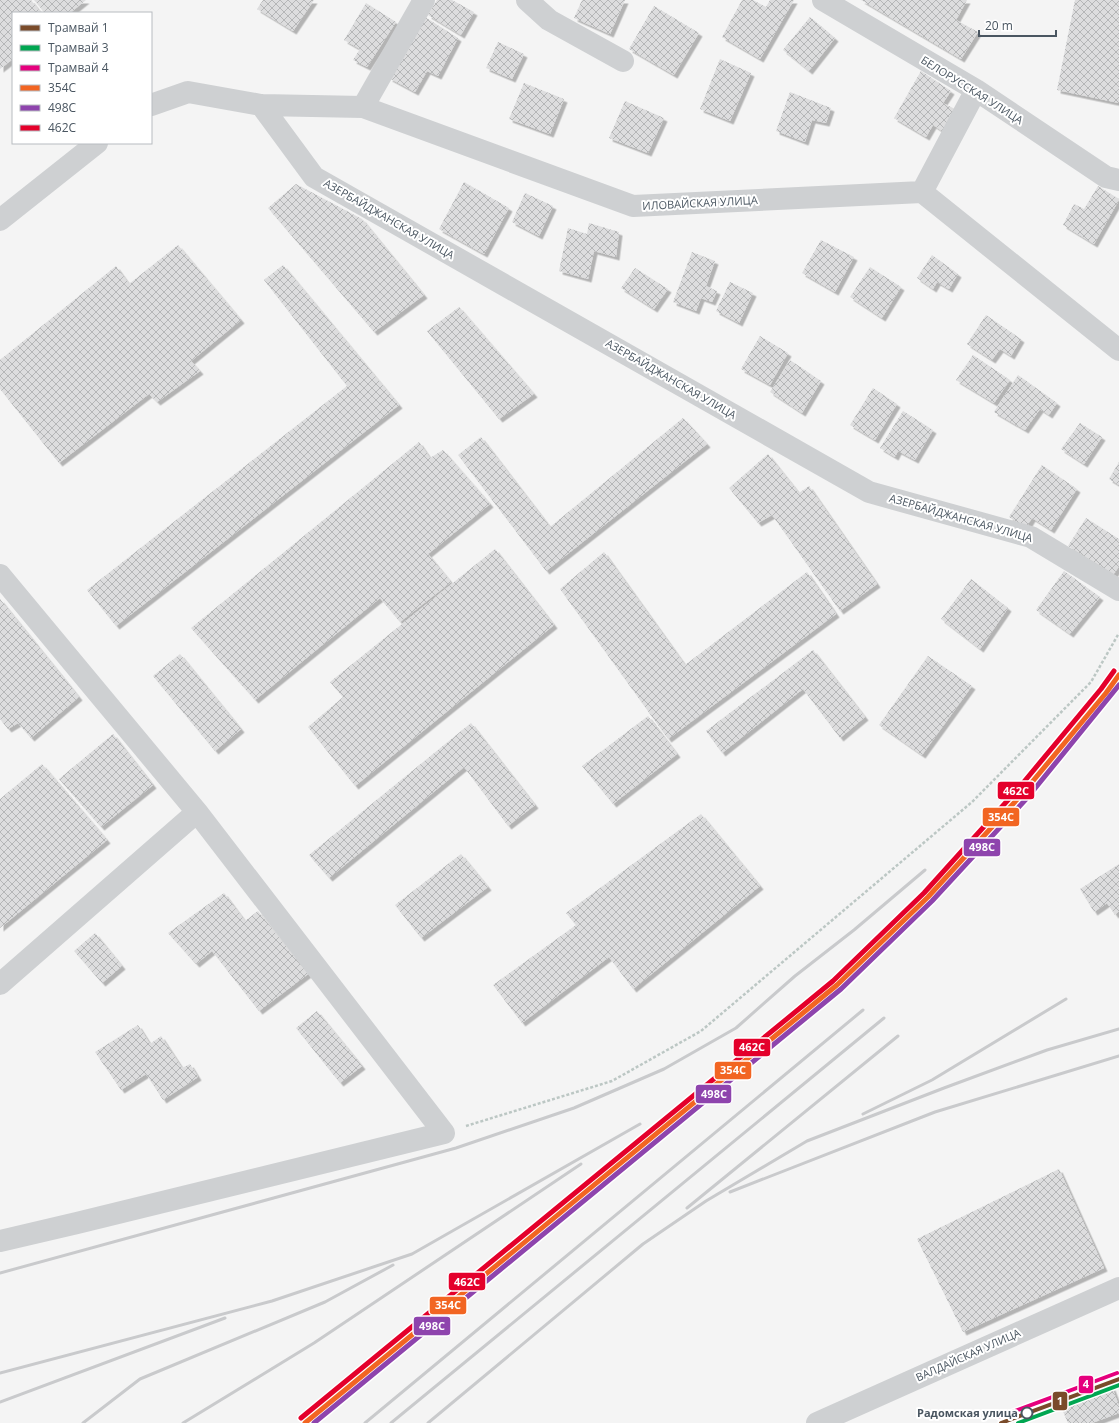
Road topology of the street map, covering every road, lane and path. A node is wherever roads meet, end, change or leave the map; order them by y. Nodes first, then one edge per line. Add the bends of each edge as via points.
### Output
1 (424, 0) edge
2 (527, 0) edge
3 (823, 0) edge
4 (623, 61) dead end
5 (976, 90) junction
6 (152, 105) edge
7 (261, 105) junction
8 (363, 108) junction
9 (96, 144) edge
10 (1119, 180) edge
11 (922, 192) junction
12 (0, 220) edge
13 (1119, 350) edge
14 (0, 575) edge
15 (1119, 590) edge
16 (1119, 633) edge
17 (197, 812) junction
18 (0, 984) edge
19 (444, 1133) junction
20 (0, 1241) edge
21 (1119, 1288) edge
22 (818, 1423) edge

1 - 8 street
2 - 4 street via 549,20
3 - 5 street, БЕЛОРУССКАЯ УЛИЦА
5 - 10 street, БЕЛОРУССКАЯ УЛИЦА via 1106,177
5 - 11 street
6 - 7 street, ИЛОВАЙСКАЯ УЛИЦА via 188,92
7 - 8 street, ИЛОВАЙСКАЯ УЛИЦА
7 - 15 street, АЗЕРБАЙДЖАНСКАЯ УЛИЦА via 314,177 869,492 1031,537
8 - 11 street, ИЛОВАЙСКАЯ УЛИЦА via 633,206
9 - 12 street
11 - 13 street
14 - 17 street
16 - 19 path via 1091,682 972,802 700,1031 612,1081
17 - 18 street
17 - 19 street
19 - 20 street
21 - 22 street, ВАЛДАЙСКАЯ УЛИЦА

